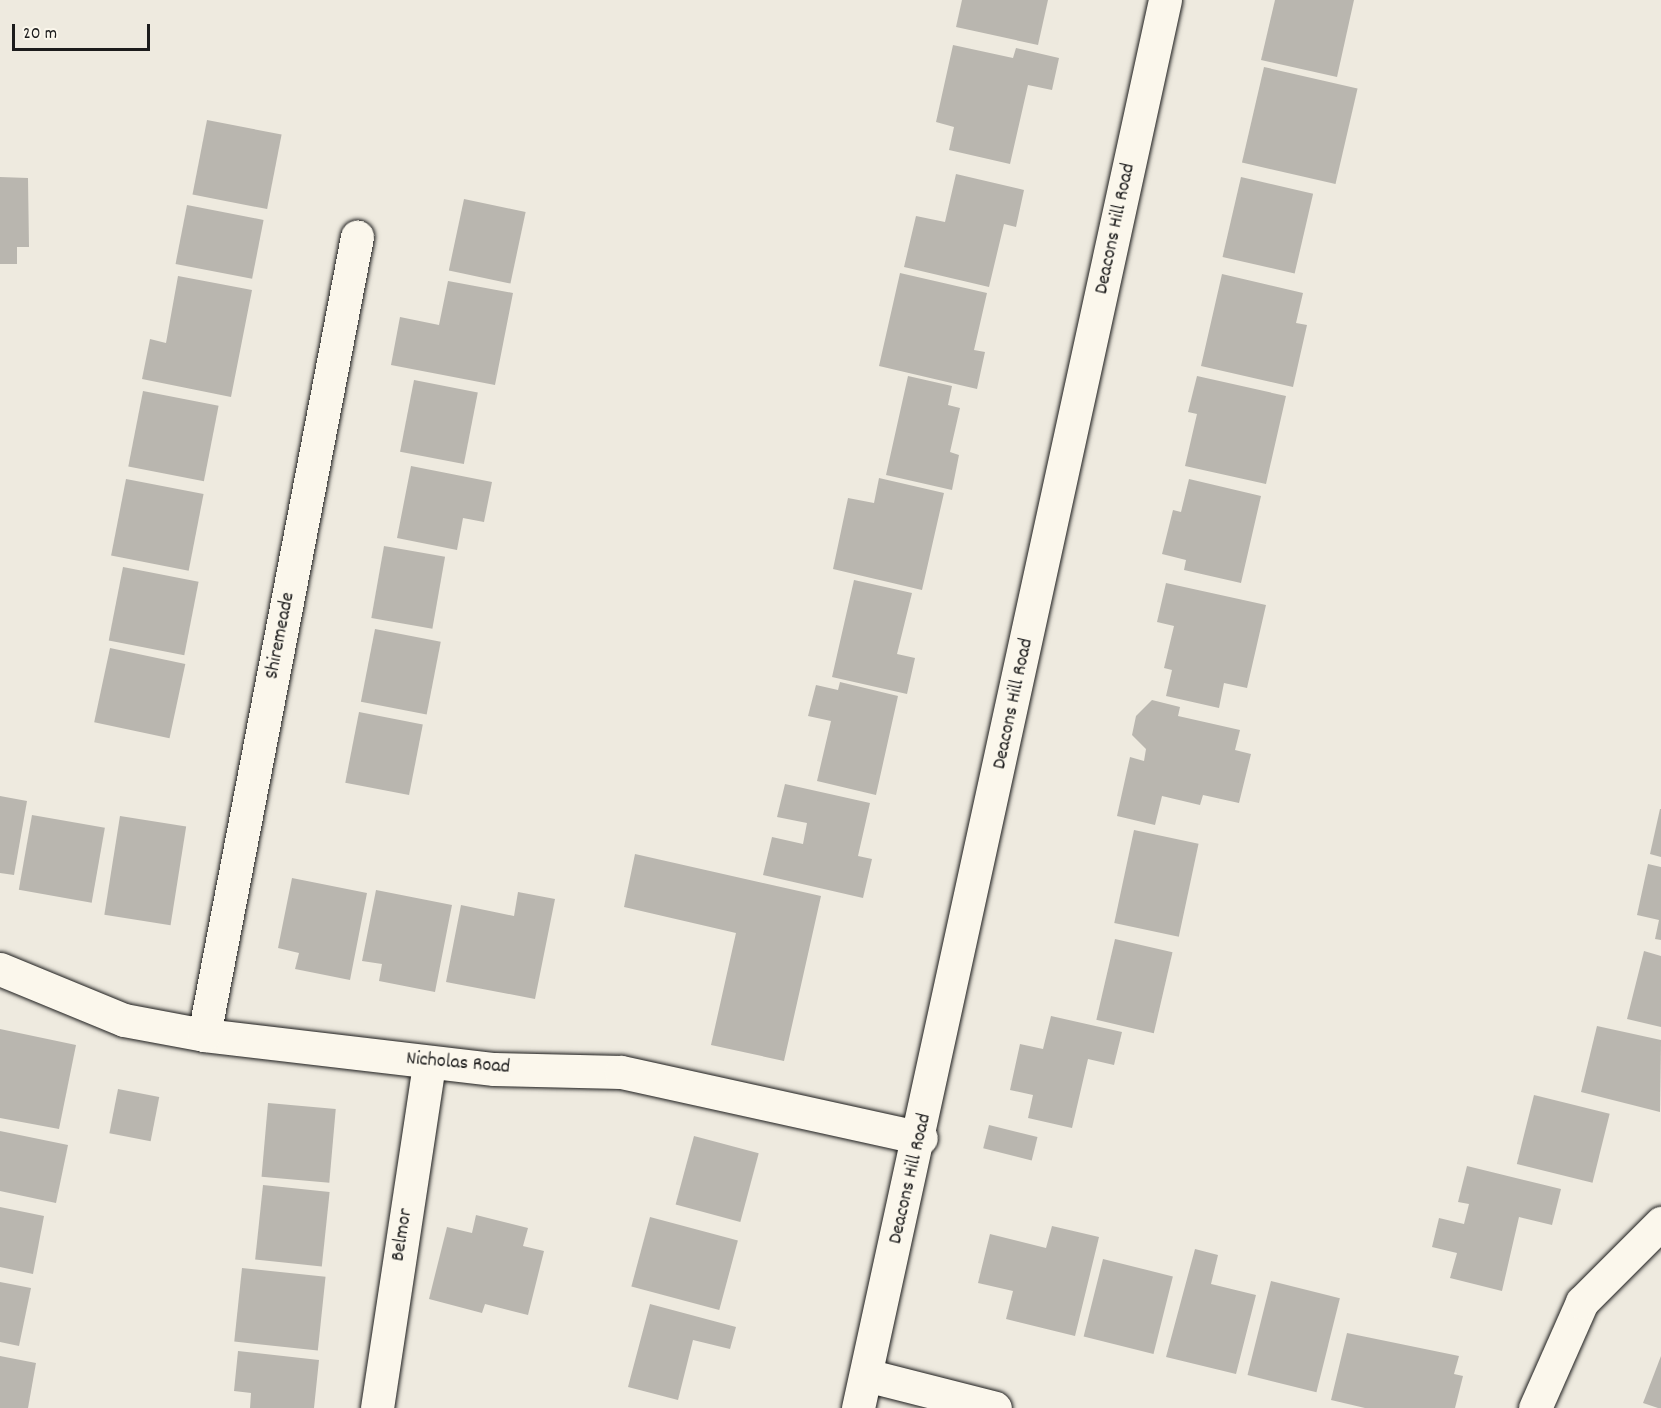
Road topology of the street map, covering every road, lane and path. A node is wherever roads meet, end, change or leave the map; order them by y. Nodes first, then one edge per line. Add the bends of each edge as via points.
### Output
1 (1165, 0) edge
2 (357, 237) dead end
3 (0, 969) edge
4 (204, 1035) junction
5 (429, 1063) junction
6 (921, 1138) junction
7 (1661, 1223) edge
8 (866, 1375) junction
9 (377, 1408) edge
10 (858, 1408) edge
11 (995, 1408) edge
12 (1534, 1408) edge

1 - 6 street, Deacons Hill Road
2 - 4 street, Shiremeade
3 - 4 street, Nicholas Road via 124,1020
4 - 5 street, Nicholas Road
5 - 6 street, Nicholas Road via 621,1072
5 - 9 street, Belmor
6 - 8 street, Deacons Hill Road
7 - 12 street via 1582,1302
8 - 10 street, Deacons Hill Road
8 - 11 street

